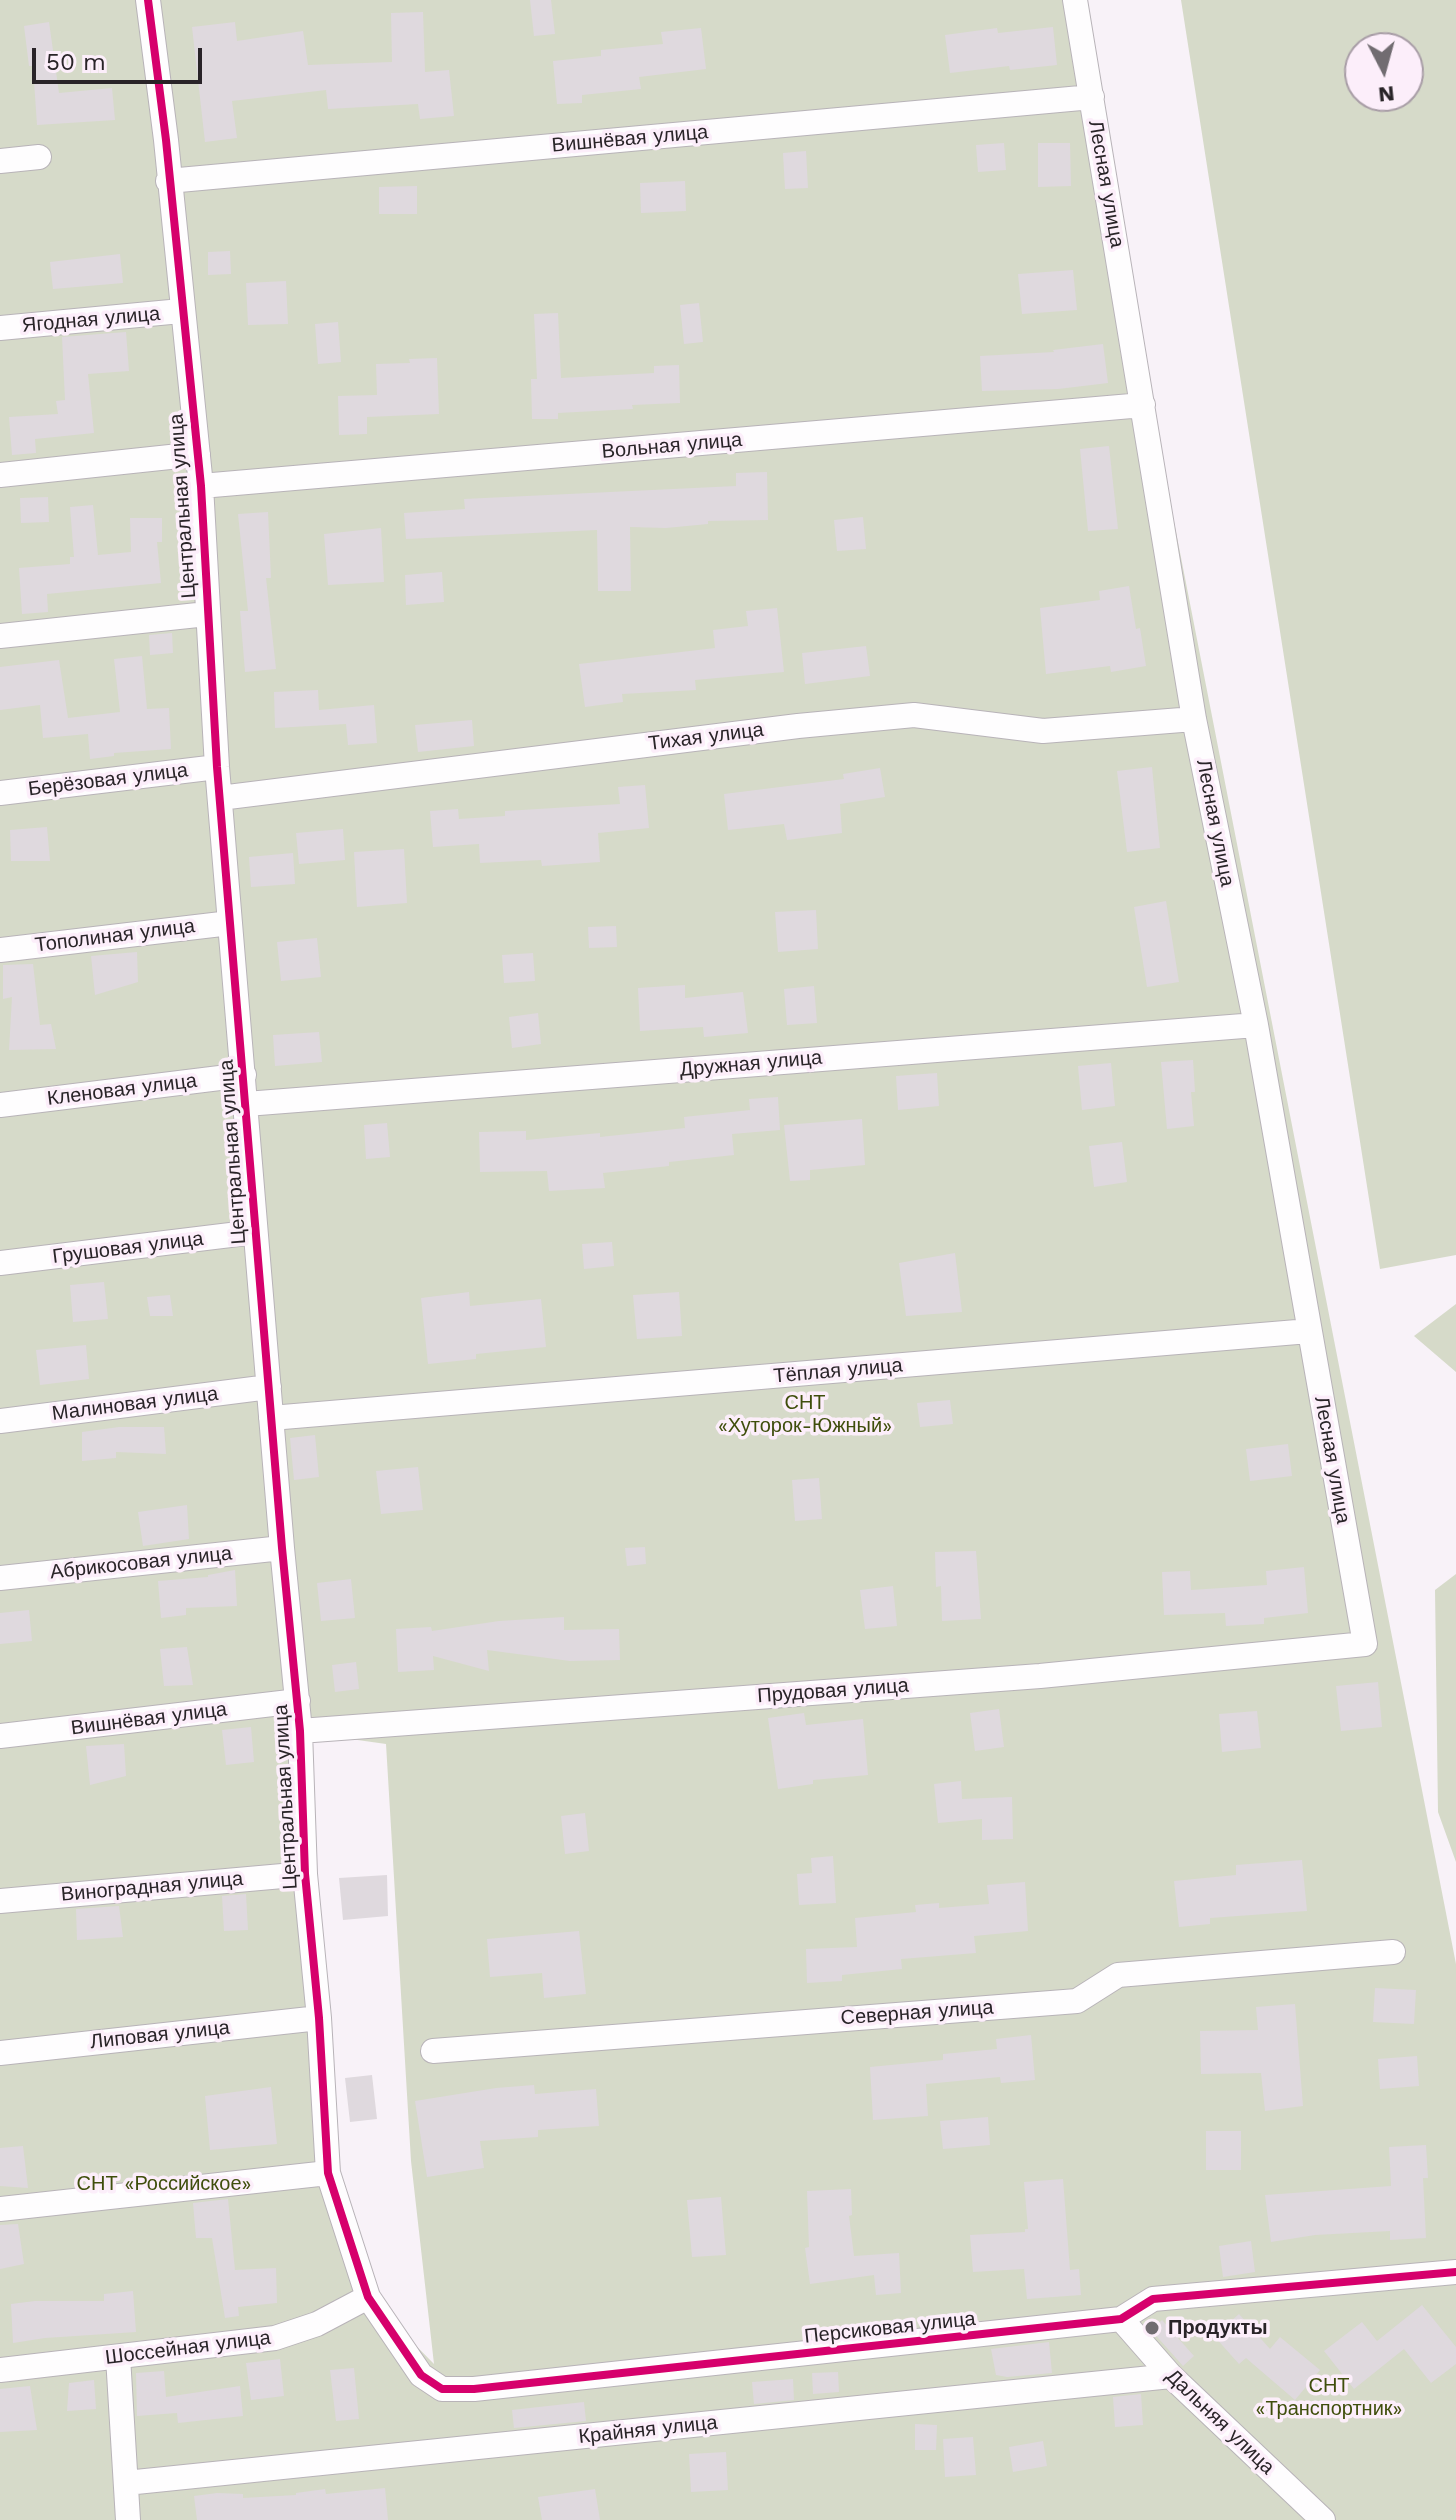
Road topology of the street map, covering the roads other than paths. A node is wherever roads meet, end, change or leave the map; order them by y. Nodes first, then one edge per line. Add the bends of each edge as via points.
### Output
1 (148, 0) edge
2 (1075, 0) edge
3 (1092, 97) junction
4 (39, 157) dead end
5 (0, 161) edge
6 (168, 181) junction
7 (181, 311) junction
8 (0, 328) edge
9 (1143, 405) junction
10 (198, 454) junction
11 (0, 475) edge
12 (201, 486) junction
13 (207, 614) junction
14 (0, 636) edge
15 (1194, 719) junction
16 (217, 767) junction
17 (0, 793) edge
18 (220, 798) junction
19 (230, 923) junction
20 (0, 950) edge
21 (1256, 1025) junction
22 (244, 1075) junction
23 (246, 1104) junction
24 (0, 1105) edge
25 (255, 1232) junction
26 (0, 1263) edge
27 (1309, 1331) junction
28 (269, 1387) junction
29 (271, 1418) junction
30 (0, 1421) edge
31 (282, 1548) junction
32 (0, 1578) edge
33 (1365, 1644) joint
34 (298, 1701) junction
35 (300, 1731) junction
36 (0, 1736) edge
37 (305, 1874) junction
38 (0, 1901) edge
39 (1393, 1952) dead end
40 (319, 2018) junction
41 (433, 2051) dead end
42 (0, 2053) edge
43 (328, 2173) junction
44 (0, 2209) edge
45 (1456, 2272) edge
46 (368, 2297) junction
47 (1121, 2319) junction
48 (118, 2357) junction
49 (0, 2370) edge
50 (1171, 2376) junction
51 (126, 2483) junction
52 (128, 2520) edge
53 (1323, 2520) edge

1 - 6 street, Центральная улица
2 - 3 street, Лесная улица
3 - 6 street, Вишнёвая улица
3 - 9 street, Лесная улица
4 - 5 street
6 - 7 street, Центральная улица
7 - 8 street, Ягодная улица
7 - 10 street, Центральная улица
9 - 12 street, Вольная улица
9 - 15 street, Лесная улица
10 - 11 street
10 - 12 street, Центральная улица
12 - 13 street, Центральная улица
13 - 14 street
13 - 16 street, Центральная улица
15 - 18 street, Тихая улица via 1043,731 914,715
15 - 21 street, Лесная улица
16 - 17 street, Берёзовая улица
16 - 18 street, Центральная улица
18 - 19 street, Центральная улица
19 - 20 street, Тополиная улица
19 - 22 street, Центральная улица
21 - 23 street, Дружная улица
21 - 27 street, Лесная улица
22 - 23 street, Центральная улица
22 - 24 street, Кленовая улица
23 - 25 street, Центральная улица
25 - 26 street, Грушовая улица
25 - 28 street, Центральная улица
27 - 29 street, Тёплая улица
27 - 33 street, Лесная улица
28 - 29 street, Центральная улица
28 - 30 street, Малиновая улица
29 - 31 street, Центральная улица
31 - 32 street, Абрикосовая улица
31 - 34 street, Центральная улица
33 - 35 street, Прудовая улица via 1040,1676
34 - 35 street, Центральная улица
34 - 36 street, Вишнёвая улица
35 - 37 street, Центральная улица
37 - 38 street, Виноградная улица
37 - 40 street, Центральная улица
39 - 41 street, Северная улица via 1118,1975 1077,2001
40 - 42 street, Липовая улица
40 - 43 street, Центральная улица
43 - 44 street
43 - 46 street, Центральная улица
45 - 47 street, Персиковая улица via 1153,2299
46 - 47 street, Персиковая улица via 421,2375 442,2389
46 - 48 street, Шоссейная улица via 317,2324 275,2338
47 - 50 street, Дальняя улица
48 - 49 street, Шоссейная улица
48 - 51 street
50 - 51 street, Крайняя улица
50 - 53 street, Дальняя улица
51 - 52 street

